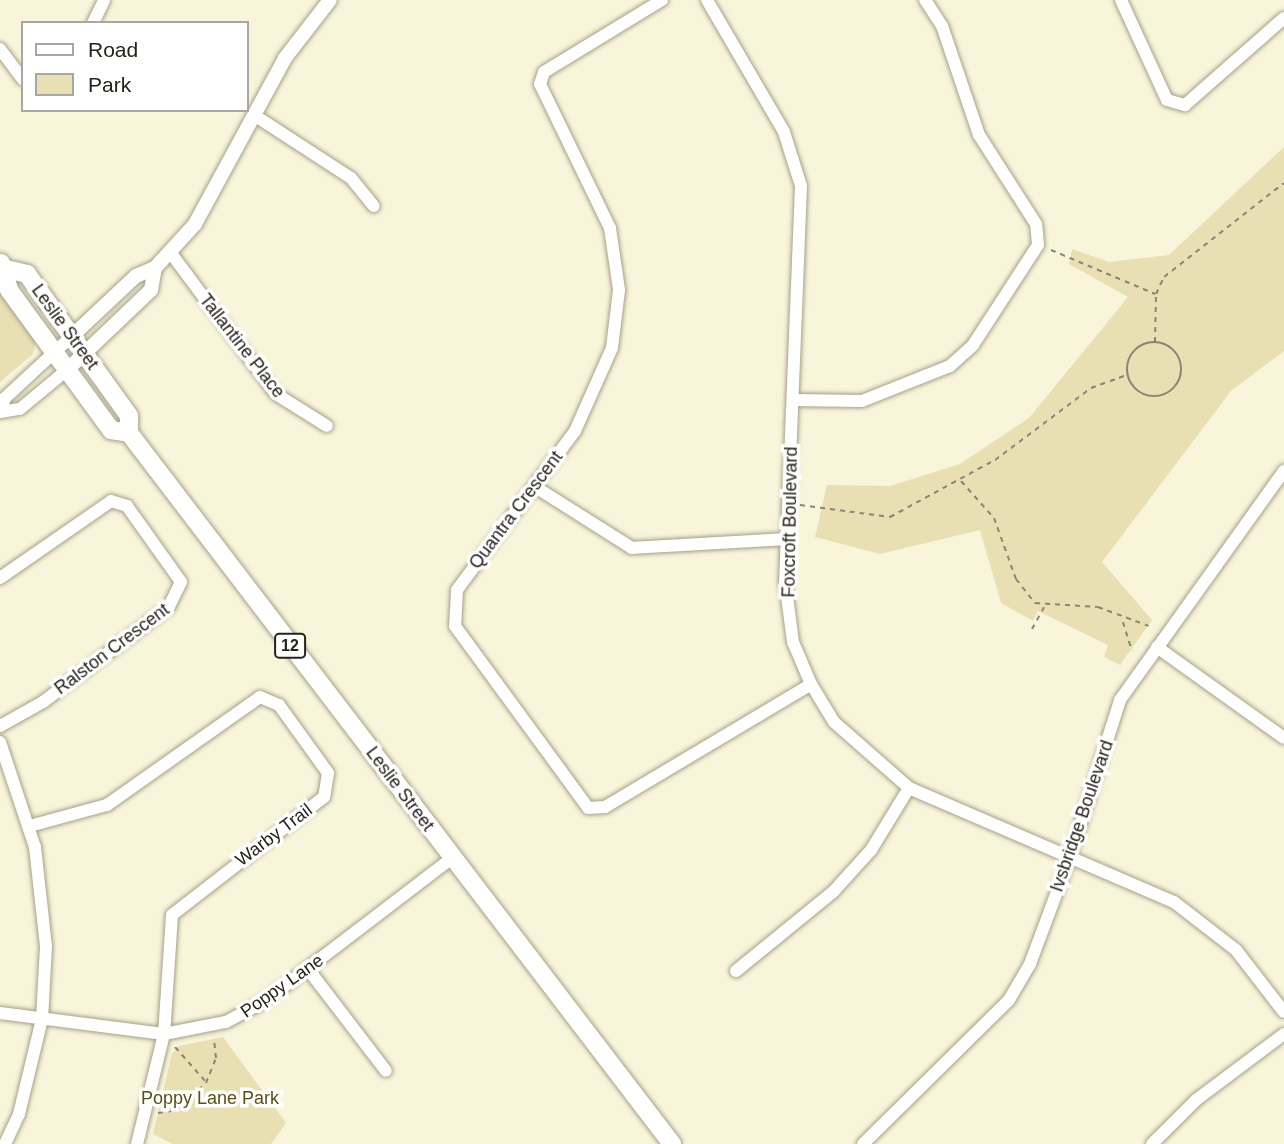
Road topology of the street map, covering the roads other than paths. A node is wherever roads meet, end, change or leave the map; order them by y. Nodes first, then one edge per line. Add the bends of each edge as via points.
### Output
1 (104, 0) edge
2 (330, 0) edge
3 (662, 0) edge
4 (707, 0) edge
5 (925, 0) edge
6 (1121, 0) edge
7 (1284, 18) edge
8 (94, 21) edge
9 (0, 48) edge
10 (21, 76) edge
11 (257, 117) junction
12 (374, 206) dead end
13 (170, 252) junction
14 (3, 266) edge
15 (155, 268) junction
16 (72, 336) junction
17 (56, 351) junction
18 (85, 354) junction
19 (68, 369) junction
20 (795, 400) junction
21 (0, 412) edge
22 (327, 426) dead end
23 (129, 433) junction
24 (1284, 471) edge
25 (537, 488) junction
26 (786, 539) junction
27 (0, 578) edge
28 (1157, 647) junction
29 (811, 684) junction
30 (0, 726) edge
31 (1284, 738) edge
32 (0, 742) edge
33 (909, 789) junction
34 (30, 826) junction
35 (1070, 857) junction
36 (452, 858) junction
37 (308, 969) junction
38 (736, 971) dead end
39 (1284, 1012) edge
40 (0, 1013) edge
41 (42, 1019) junction
42 (1284, 1034) edge
43 (168, 1039) junction
44 (386, 1071) dead end
45 (5, 1144) edge
46 (137, 1144) edge
47 (671, 1144) edge
48 (863, 1144) edge
49 (1152, 1144) edge

1 - 8 street
2 - 11 street via 285,58
3 - 25 street, Quantra Crescent via 544,72 540,84 601,201 618,290 603,372
4 - 20 street, Foxcroft Boulevard via 784,132 799,176
5 - 20 street via 942,26 979,135 1036,224 1038,245 973,345 950,366 862,401
6 - 7 street via 1167,100 1185,105
9 - 10 street
11 - 12 street via 351,178
11 - 13 street via 195,224
13 - 15 street
13 - 22 street, Tallantine Place via 276,394
14 - 16 main road, Leslie Street / 12 via 27,274
14 - 17 main road, Leslie Street / 12 via 9,290
15 - 16 street via 136,276
15 - 18 street via 151,290
16 - 17 street
16 - 18 main road, Leslie Street / 12
17 - 19 main road, Leslie Street / 12
17 - 21 street via 5,398
18 - 19 street
18 - 23 main road, Leslie Street / 12 via 129,416
19 - 21 street via 20,409
19 - 23 main road, Leslie Street / 12 via 111,430
20 - 26 street, Foxcroft Boulevard
23 - 36 main road, Leslie Street / 12
24 - 28 street, Ivsbridge Boulevard
25 - 26 street via 632,548
25 - 29 street, Quantra Crescent via 465,578 452,612 455,626 580,804 605,807
26 - 29 street, Foxcroft Boulevard via 793,642
27 - 30 street, Ralston Crescent via 111,501 133,513 179,575 181,589 169,607 43,702
28 - 31 street
28 - 35 street, Ivsbridge Boulevard via 1120,700
29 - 33 street, Foxcroft Boulevard via 834,722
32 - 34 street
33 - 35 street, Foxcroft Boulevard
33 - 38 street via 871,850 833,892
34 - 41 street via 45,920
34 - 43 street, Warby Trail via 107,805 252,699 279,705 324,767 329,782 324,797 172,915
35 - 39 street, Foxcroft Boulevard via 1208,923
35 - 48 street, Ivsbridge Boulevard via 1030,964 1009,1000
36 - 37 street, Poppy Lane
36 - 47 main road, Leslie Street / 12
37 - 43 street, Poppy Lane via 238,1017
37 - 44 street
40 - 41 street, Poppy Lane
41 - 43 street, Poppy Lane
41 - 45 street via 19,1114
42 - 49 street via 1196,1100
43 - 46 street

